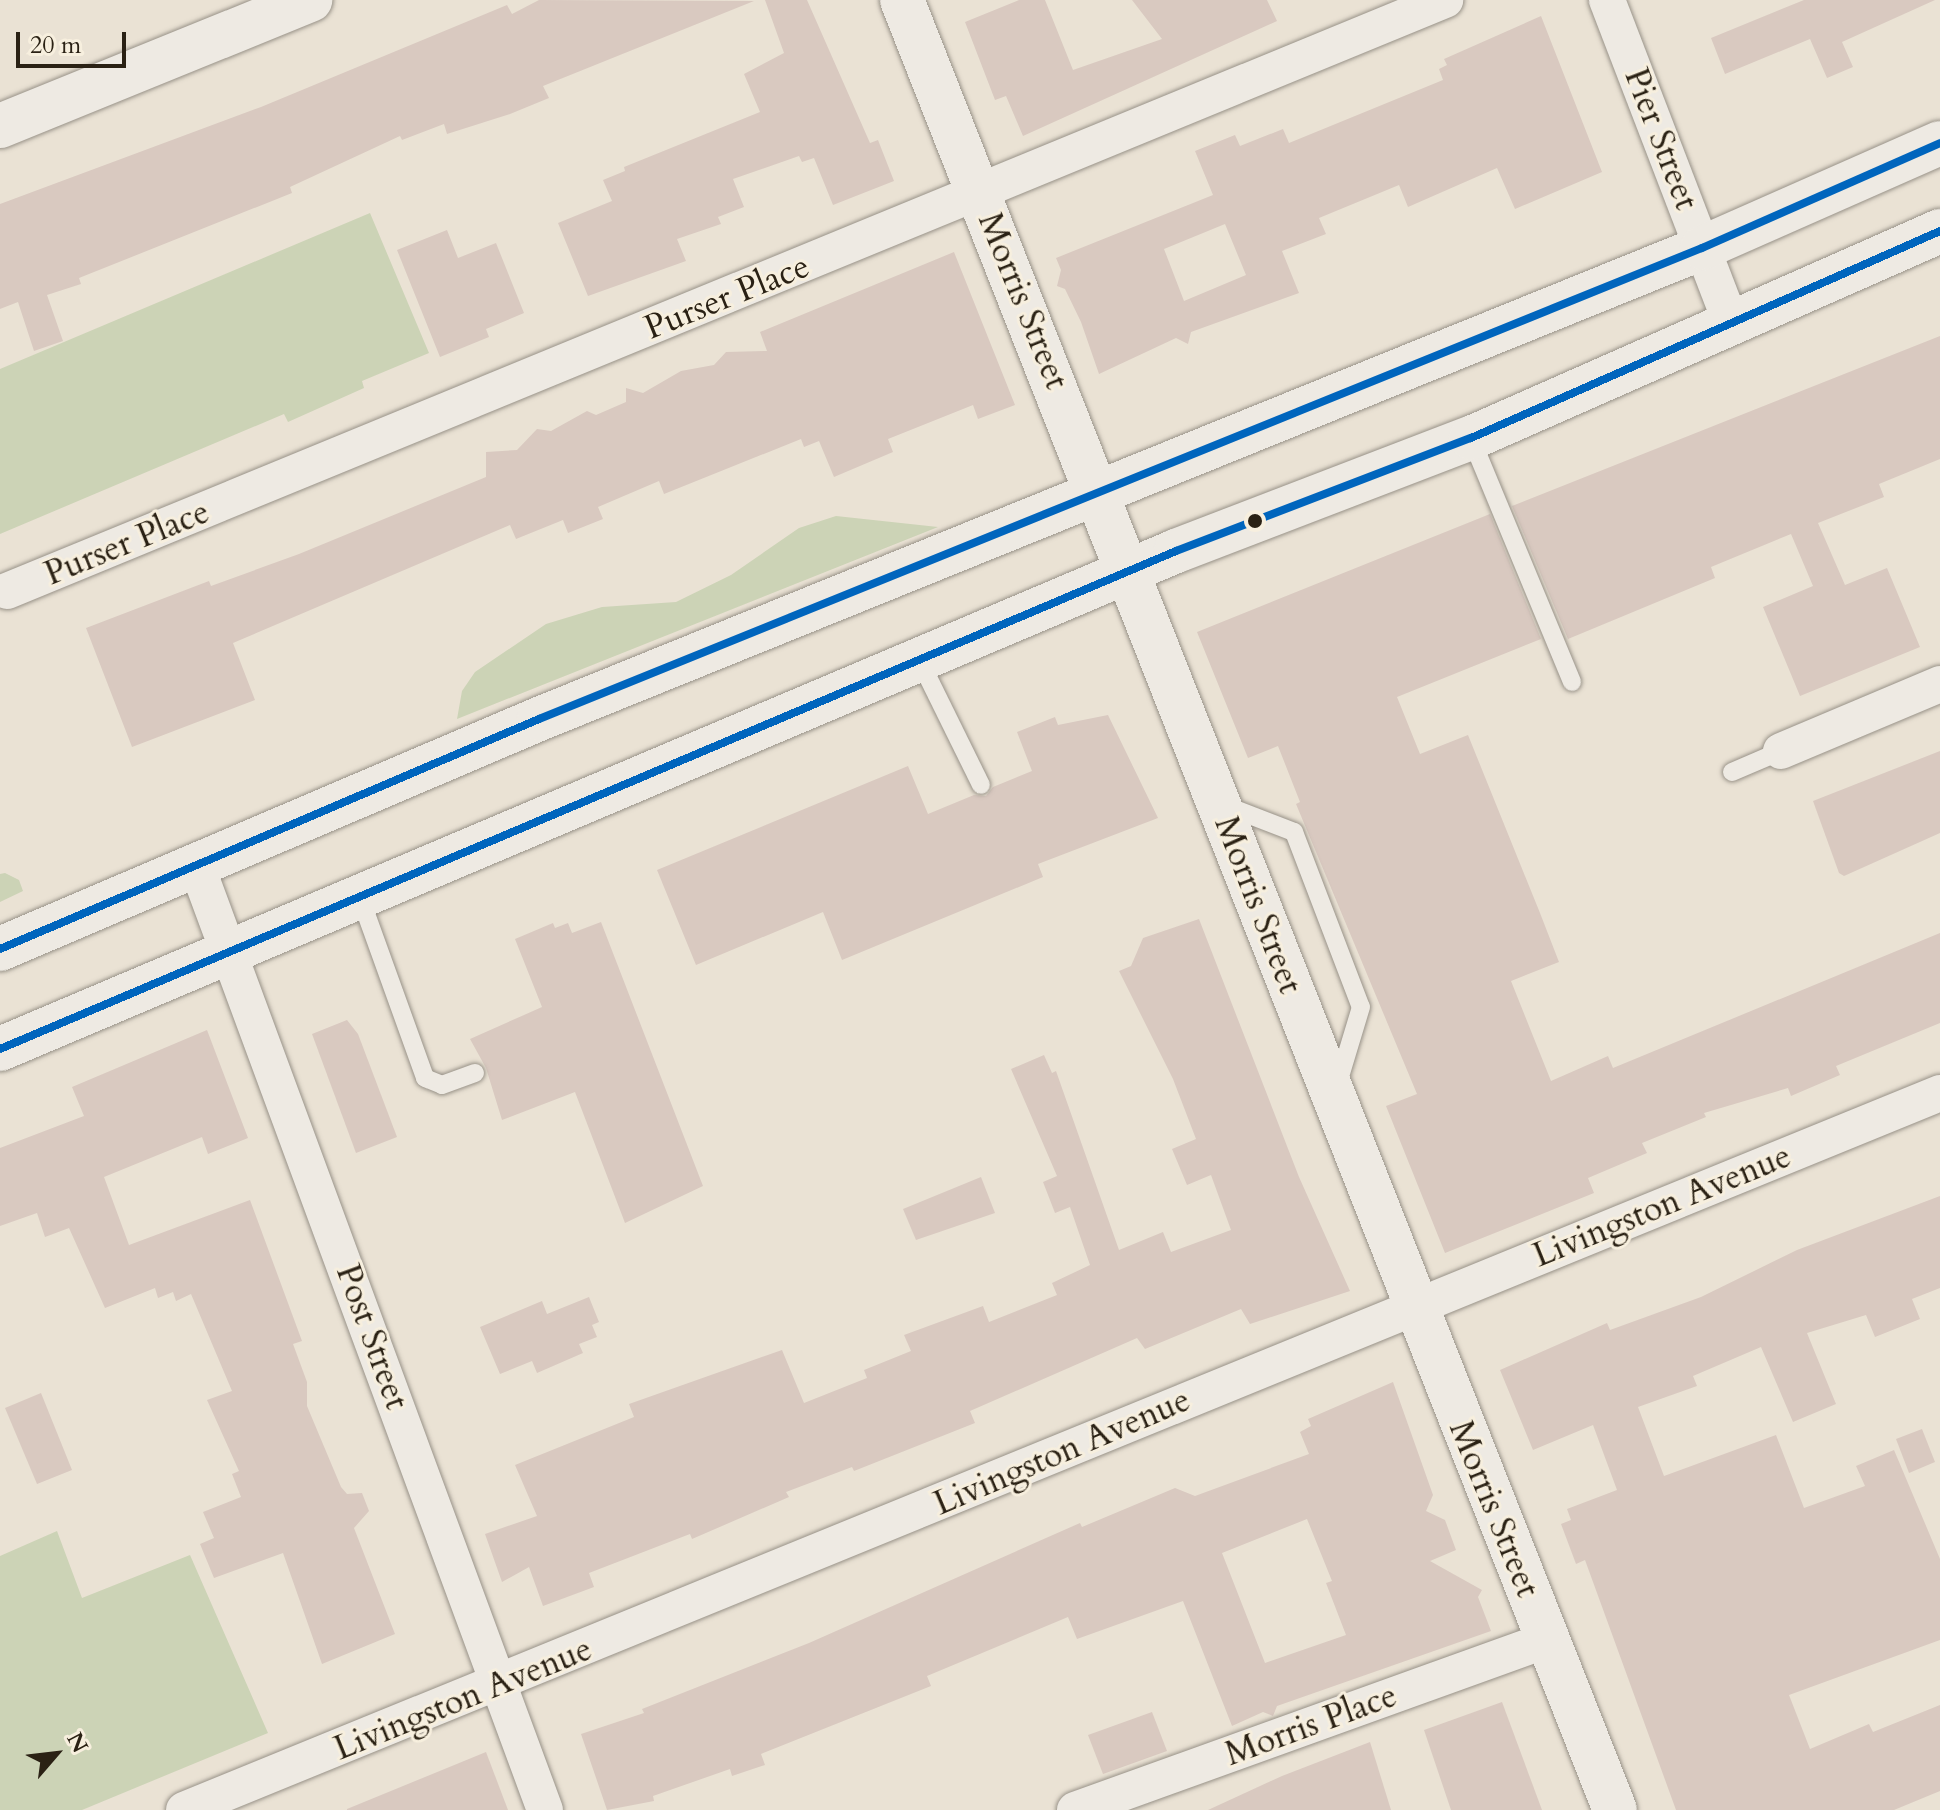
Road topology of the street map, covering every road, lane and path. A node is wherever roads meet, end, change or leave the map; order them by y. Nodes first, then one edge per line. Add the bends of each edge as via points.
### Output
1 (310, 0) edge
2 (902, 0) edge
3 (1445, 0) edge
4 (1607, 0) edge
5 (0, 126) edge
6 (1940, 143) edge
7 (980, 192) junction
8 (1940, 231) edge
9 (1702, 248) junction
10 (1731, 323) junction
11 (1471, 438) junction
12 (1099, 495) junction
13 (1128, 572) junction
14 (7, 591) dead end
15 (920, 661) junction
16 (1572, 682) dead end
17 (1940, 684) edge
18 (1781, 751) joint
19 (1732, 772) dead end
20 (981, 785) dead end
21 (1217, 802) junction
22 (196, 864) junction
23 (360, 897) junction
24 (0, 949) edge
25 (229, 952) junction
26 (0, 1049) edge
27 (475, 1073) dead end
28 (1940, 1093) edge
29 (1333, 1099) junction
30 (1414, 1307) junction
31 (1547, 1640) junction
32 (501, 1685) junction
33 (184, 1810) edge
34 (545, 1810) edge
35 (1075, 1810) edge
36 (1615, 1810) edge

1 - 5 main road
2 - 7 main road, Morris Street
3 - 7 street, Purser Place
4 - 9 street, Pier Street
6 - 9 main road
7 - 12 main road, Morris Street
7 - 14 street, Purser Place
8 - 10 main road
9 - 10 street, Pier Street
9 - 12 main road
10 - 11 main road
11 - 13 main road
11 - 16 lane
12 - 13 main road, Morris Street
12 - 22 main road via 539,719
13 - 15 main road
13 - 21 main road, Morris Street
15 - 20 lane
15 - 23 main road
17 - 18 street
18 - 19 lane
21 - 29 main road, Morris Street
21 - 29 lane via 1294,832 1361,1007
22 - 24 main road
22 - 25 street, Post Street
23 - 25 main road
23 - 27 lane via 425,1078 442,1085
25 - 26 main road
25 - 32 street, Post Street
28 - 30 street, Livingston Avenue
29 - 30 main road, Morris Street
30 - 31 main road, Morris Street
30 - 32 street, Livingston Avenue
31 - 35 street, Morris Place
31 - 36 main road, Morris Street
32 - 33 street, Livingston Avenue
32 - 34 street, Post Street

